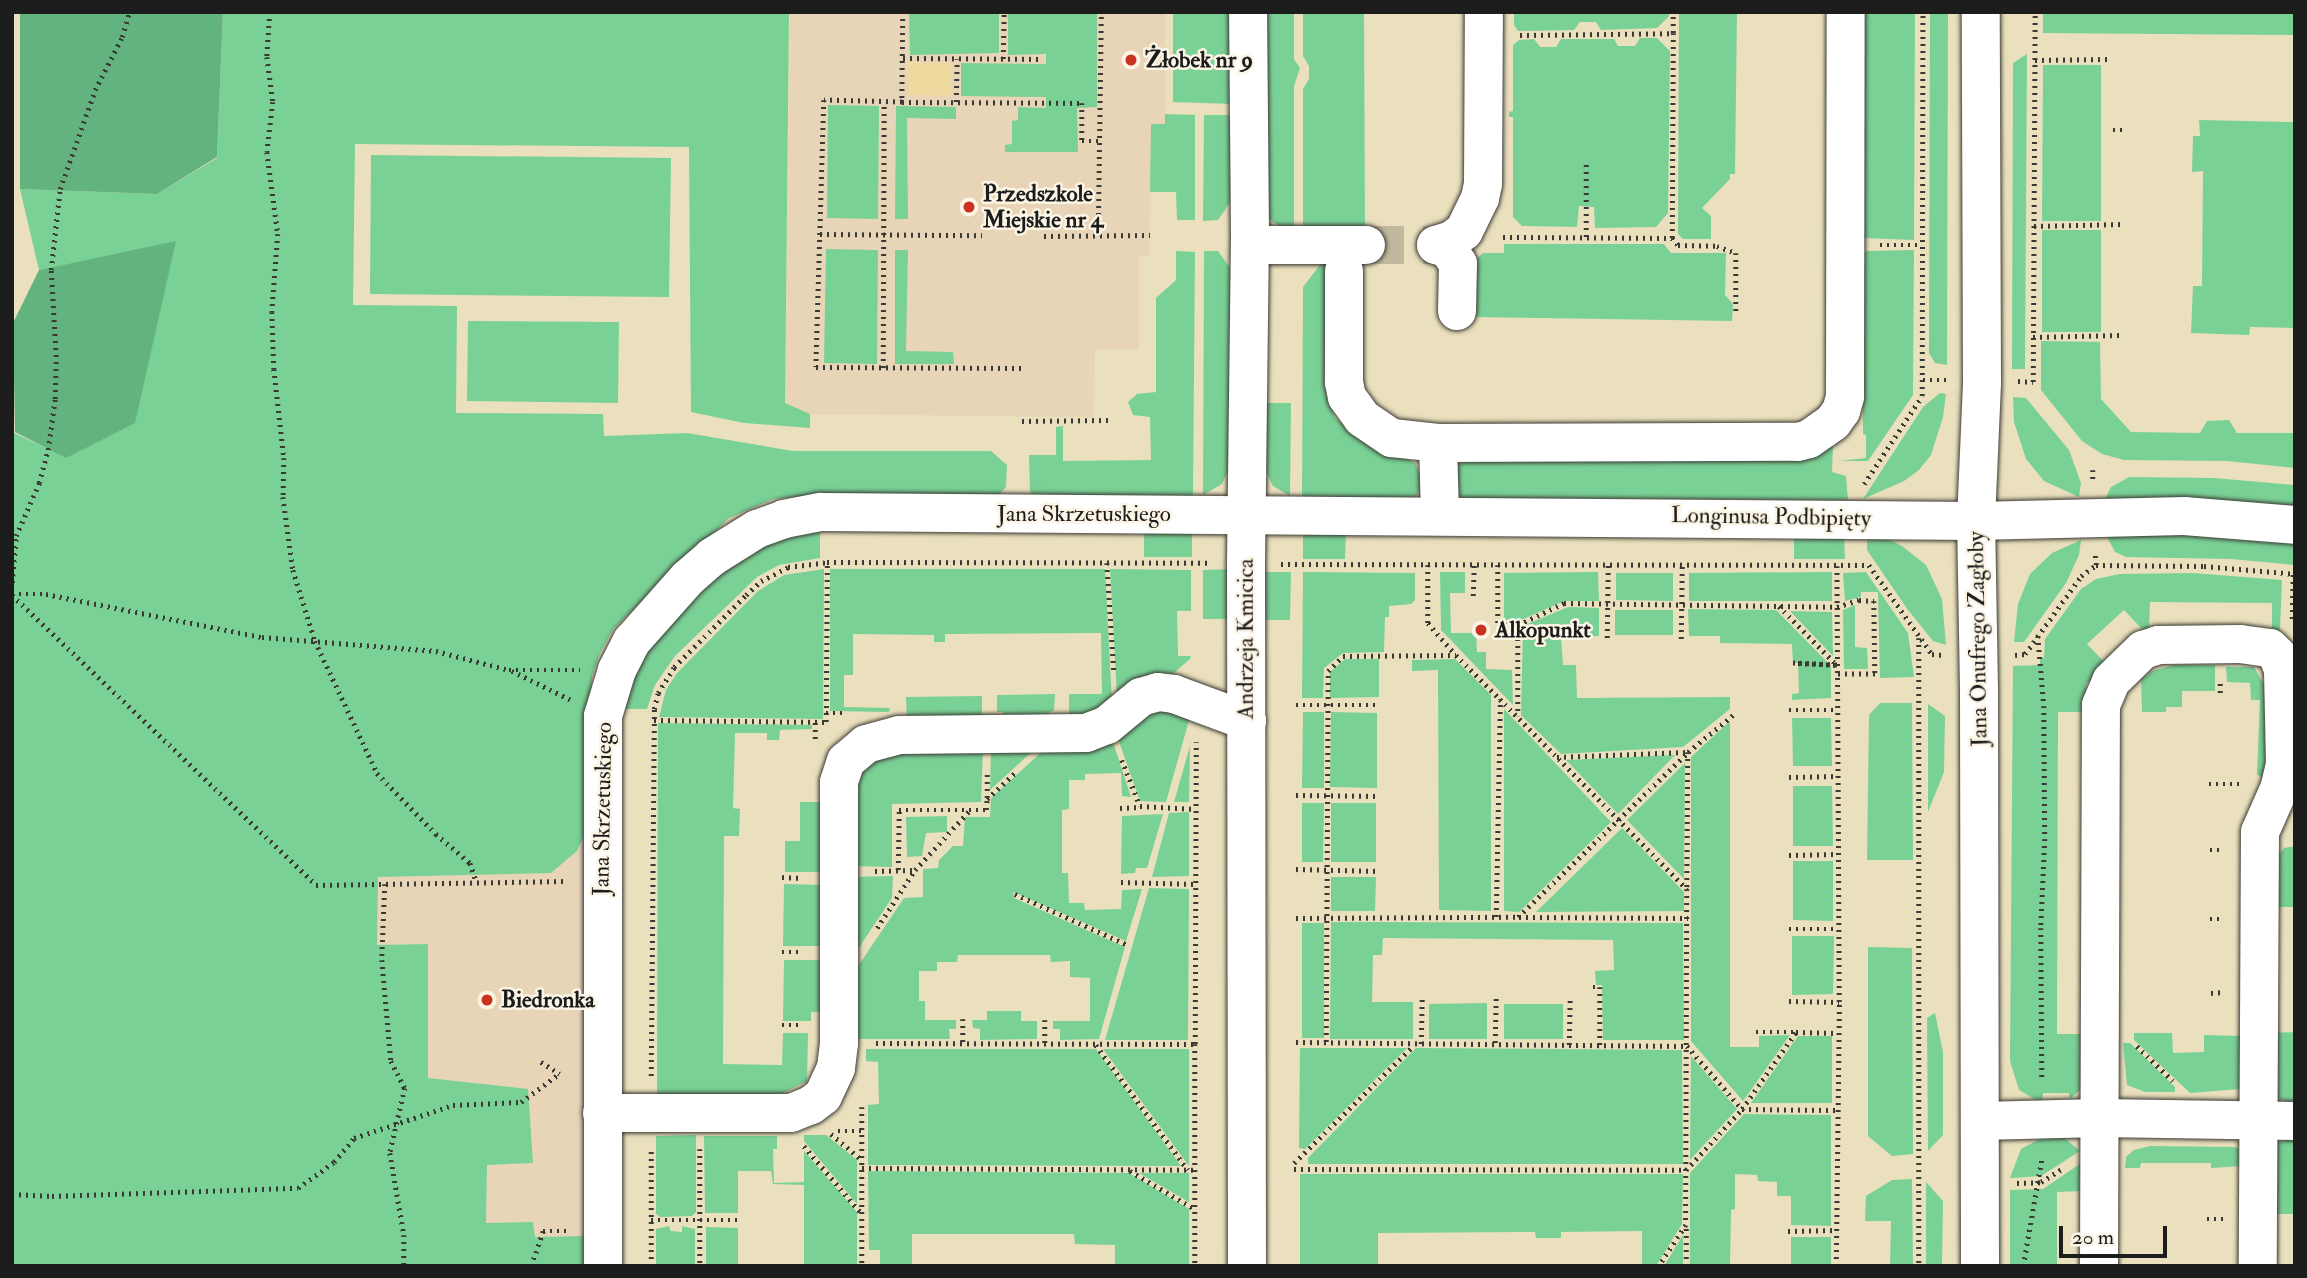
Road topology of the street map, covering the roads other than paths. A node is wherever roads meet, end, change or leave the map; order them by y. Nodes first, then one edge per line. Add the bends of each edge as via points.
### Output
1 (1248, 12) edge
2 (1846, 12) edge
3 (1981, 12) edge
4 (1484, 24) edge
5 (1250, 245) junction
6 (1457, 311) dead end
7 (1438, 443) junction
8 (1440, 515) junction
9 (1247, 516) junction
10 (1976, 521) junction
11 (2295, 525) edge
12 (1247, 721) junction
13 (602, 1113) junction
14 (2100, 1118) junction
15 (1981, 1121) junction
16 (2277, 1121) edge
17 (603, 1248) edge
18 (1247, 1266) edge
19 (1980, 1266) edge
20 (2099, 1266) edge
21 (2258, 1266) edge

1 - 5 street, Andrzeja Kmicica
2 - 7 street via 1845,397 1833,422 1818,435 1798,442
3 - 10 street, Jana Onufrego Zagłoby via 1982,381
4 - 6 street via 1483,184 1476,211 1457,237 1436,245 1448,249 1458,264
5 - 7 street via 1355,258 1344,382 1354,409 1372,428 1392,438
5 - 9 street, Andrzeja Kmicica
7 - 8 street
8 - 9 street, Longinusa Podbipięty
8 - 10 street, Longinusa Podbipięty
9 - 12 street, Andrzeja Kmicica
9 - 13 street, Jana Skrzetuskiego via 821,512 784,519 739,538 688,578 632,641 617,670 603,716
10 - 11 street, Longinusa Podbipięty via 2184,516
10 - 15 street, Jana Onufrego Zagłoby
12 - 13 street via 1158,692 1141,697 1086,733 899,735 866,744 846,761 840,776 839,1043 831,1083 818,1100 791,1113
12 - 18 street, Andrzeja Kmicica
13 - 17 street, Jana Skrzetuskiego
14 - 15 street
14 - 16 street
14 - 16 street via 2101,705 2111,681 2143,650 2158,645 2240,644 2270,648 2283,670 2284,764 2279,789 2260,832
14 - 20 street
15 - 19 street, Jana Onufrego Zagłoby
16 - 21 street

